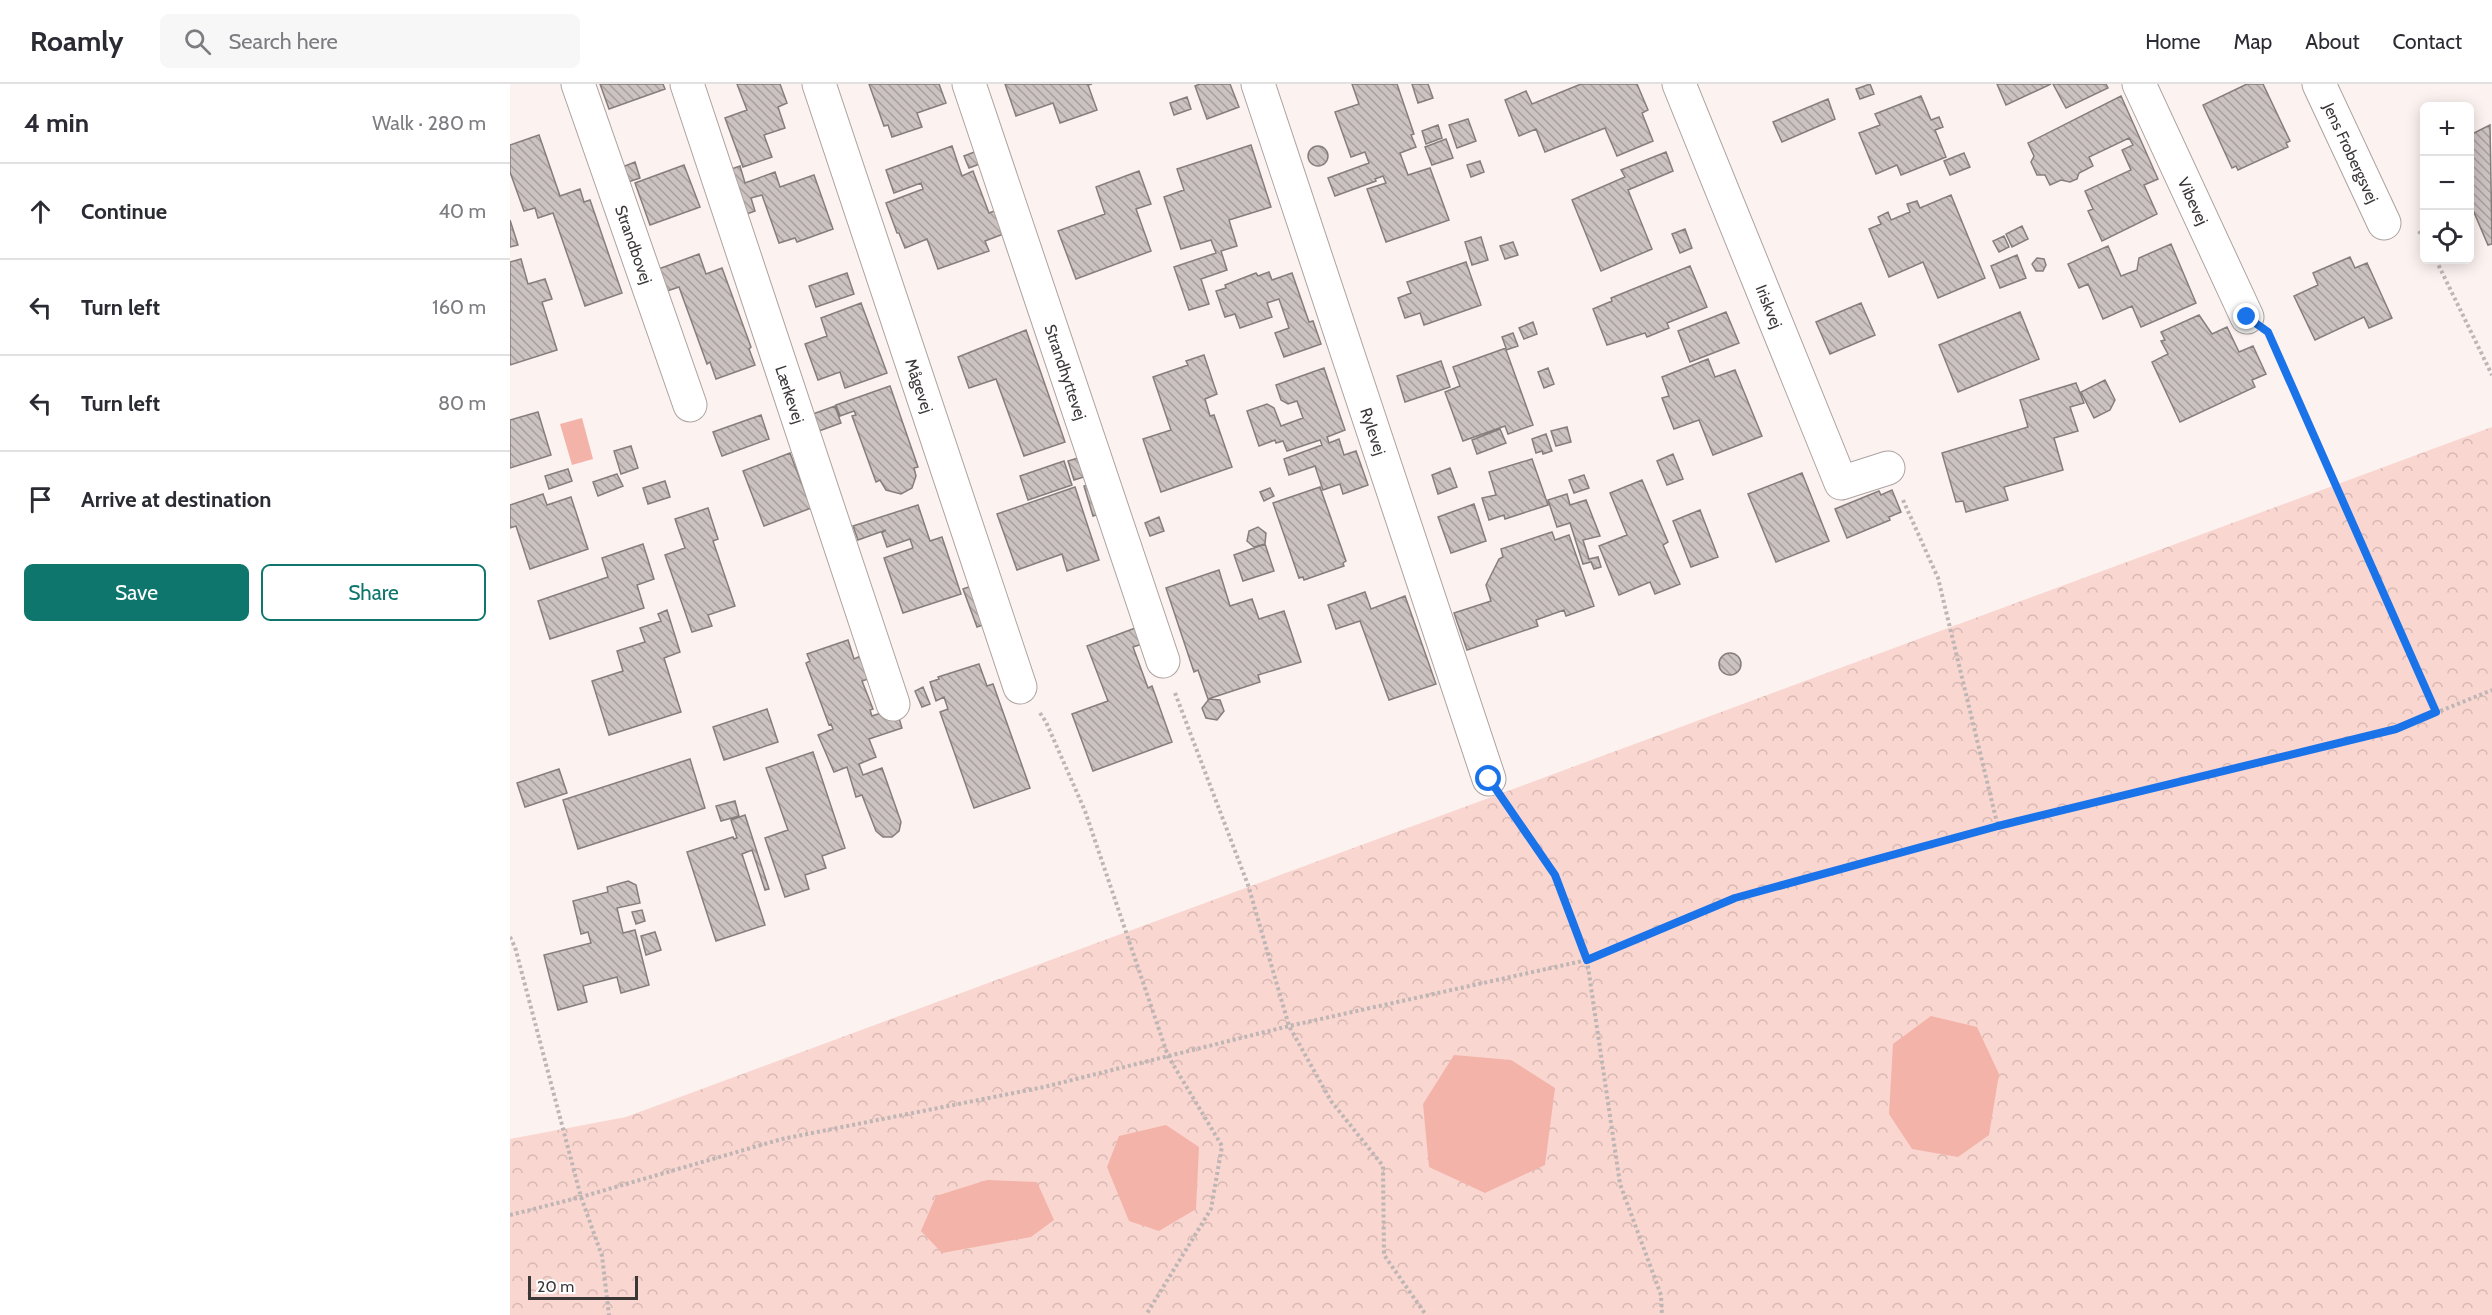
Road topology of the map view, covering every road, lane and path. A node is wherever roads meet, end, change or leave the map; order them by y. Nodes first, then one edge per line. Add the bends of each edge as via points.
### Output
1 (578, 84) edge
2 (687, 84) edge
3 (819, 84) edge
4 (969, 84) edge
5 (1258, 84) edge
6 (1679, 84) edge
7 (2139, 84) edge
8 (2319, 84) edge
9 (2384, 223) dead end
10 (2438, 264) edge
11 (2247, 317) joint
12 (2492, 375) edge
13 (690, 405) dead end
14 (1888, 468) joint
15 (1163, 661) joint
16 (1020, 687) joint
17 (2492, 690) edge
18 (893, 704) dead end
19 (2436, 712) junction
20 (1489, 779) joint
21 (1998, 826) junction
22 (510, 937) edge
23 (1587, 960) junction
24 (1289, 1026) junction
25 (1168, 1056) junction
26 (581, 1197) junction
27 (510, 1215) edge
28 (609, 1315) edge
29 (1146, 1315) edge
30 (1426, 1315) edge
31 (1662, 1315) edge

1 - 13 street, Strandbovej
2 - 18 street, Lærkevej
3 - 16 street, Mågevej
4 - 15 street, Strandhyttevej
5 - 20 street, Rylevej
6 - 14 street, Iriskvej via 1841,483
7 - 11 street, Vibevej
8 - 9 street, Jens Frobergsvej
10 - 12 path
11 - 19 path via 2268,332
14 - 21 path via 1938,578
15 - 24 path via 1248,885
16 - 25 path via 1046,722 1085,812
17 - 19 path
19 - 21 path via 2396,729
20 - 23 path via 1555,875
21 - 23 path via 1735,898
22 - 26 path
23 - 24 path
23 - 31 path via 1620,1184 1660,1295
24 - 25 path
24 - 30 path via 1331,1101 1383,1167 1384,1256
25 - 26 path via 1044,1086 782,1139
25 - 29 path via 1222,1146 1211,1209
26 - 27 path
26 - 28 path via 602,1256

